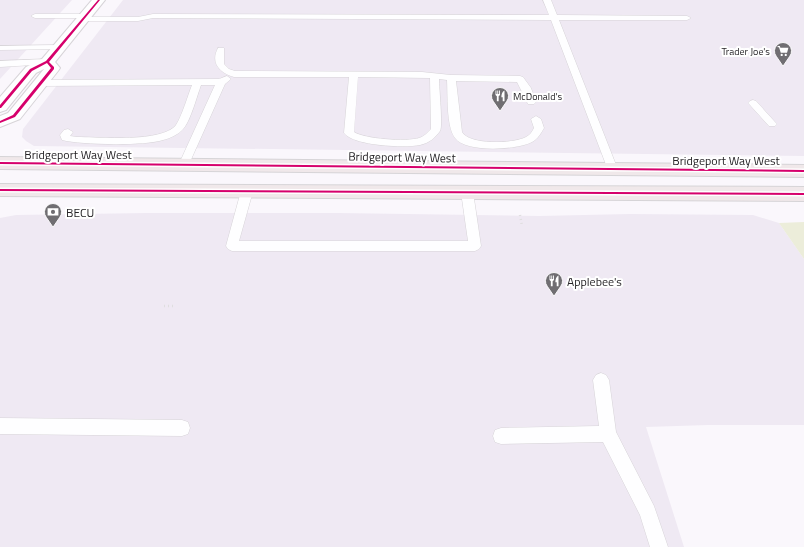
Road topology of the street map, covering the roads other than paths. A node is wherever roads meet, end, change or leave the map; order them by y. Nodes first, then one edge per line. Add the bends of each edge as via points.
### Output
1 (99, 0) edge
2 (547, 0) edge
3 (35, 16) dead end
4 (84, 18) junction
5 (554, 18) junction
6 (687, 18) dead end
7 (59, 47) junction
8 (0, 48) edge
9 (221, 50) dead end
10 (47, 62) junction
11 (0, 64) edge
12 (234, 74) junction
13 (354, 74) junction
14 (434, 77) junction
15 (451, 78) junction
16 (198, 82) junction
17 (221, 82) junction
18 (40, 83) junction
19 (531, 102) dead end
20 (753, 103) dead end
21 (0, 106) edge
22 (536, 119) dead end
23 (0, 122) edge
24 (772, 124) dead end
25 (68, 132) dead end
26 (0, 163) edge
27 (184, 164) junction
28 (613, 170) junction
29 (804, 171) edge
30 (0, 190) edge
31 (247, 191) junction
32 (467, 192) junction
33 (804, 194) edge
34 (601, 380) dead end
35 (0, 426) edge
36 (182, 428) dead end
37 (608, 434) junction
38 (501, 436) dead end
39 (659, 547) edge

1 - 4 street
2 - 5 lane
3 - 4 lane
4 - 5 lane
4 - 7 street
5 - 6 lane
5 - 28 lane
7 - 8 lane
7 - 10 street
9 - 12 lane via 220,65
10 - 11 lane
10 - 18 street via 53,68
10 - 21 street via 31,70
12 - 13 lane
12 - 17 lane
13 - 14 lane
13 - 14 lane via 349,133 356,138 382,142 419,142 430,138 436,129
14 - 15 lane
15 - 19 lane via 520,79
15 - 22 lane via 455,128 457,135 464,141 506,144 523,142 534,137 539,128
16 - 17 lane
16 - 18 lane
16 - 25 lane via 180,126 171,134 146,140 77,140 66,138
17 - 27 lane
18 - 23 street via 14,116
20 - 24 lane
26 - 27 main road, Bridgeport Way West
27 - 28 main road, Bridgeport Way West
28 - 29 main road, Bridgeport Way West
30 - 31 main road
31 - 32 main road
31 - 32 lane via 232,246 475,246
32 - 33 main road
34 - 37 lane
35 - 36 lane
37 - 38 lane
37 - 39 lane via 648,512

